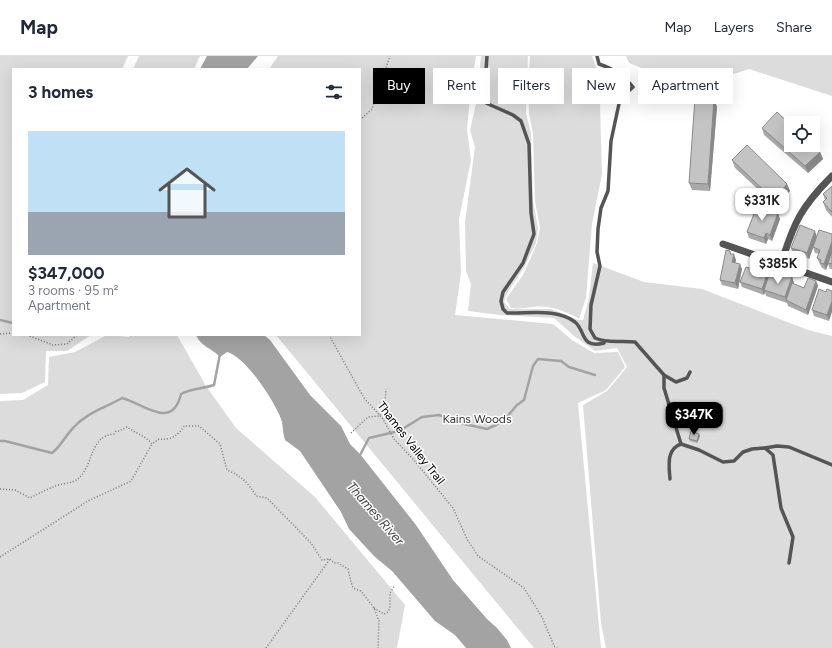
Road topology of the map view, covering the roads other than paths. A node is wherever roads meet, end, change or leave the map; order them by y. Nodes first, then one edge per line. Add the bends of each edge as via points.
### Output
1 (487, 56) edge
2 (597, 56) edge
3 (832, 176) edge
4 (723, 244) dead end
5 (781, 264) junction
6 (832, 282) edge
7 (605, 342) junction
8 (690, 372) dead end
9 (664, 375) junction
10 (681, 444) junction
11 (765, 448) junction
12 (832, 465) edge
13 (670, 479) dead end
14 (789, 564) dead end

1 - 7 lane via 484,99 486,103 513,114 521,121 529,144 534,234 524,263 503,292 503,309 507,313 550,313 575,322 586,341 597,344
2 - 7 lane via 599,64 624,76 632,87 620,99 611,141 608,191 601,208 598,229 597,252 600,266 591,306 590,329 594,338
3 - 5 street via 812,196 798,217
4 - 5 street
5 - 6 street
7 - 9 lane via 635,342
8 - 9 lane via 687,378 676,382
9 - 10 lane via 664,388
10 - 11 lane via 722,462 734,461 743,452 752,449
10 - 13 lane via 671,451
11 - 12 lane via 790,447
11 - 14 lane via 773,455 781,508 793,537

